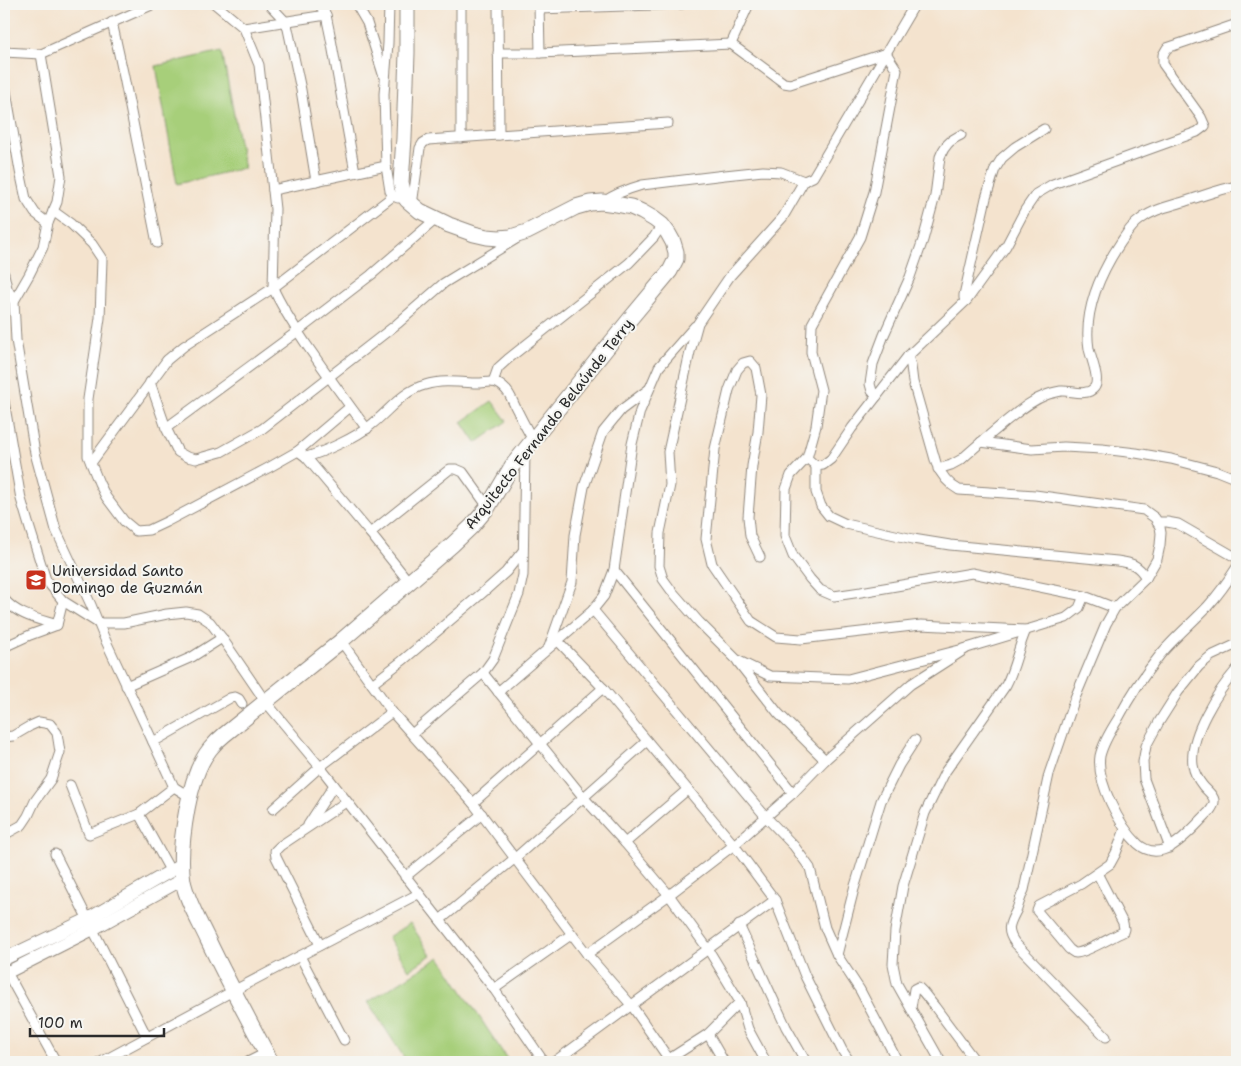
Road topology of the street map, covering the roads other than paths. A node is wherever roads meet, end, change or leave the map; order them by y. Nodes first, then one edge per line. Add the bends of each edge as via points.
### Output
1 (154, 4) edge
2 (215, 4) edge
3 (269, 4) edge
4 (319, 4) edge
5 (356, 4) edge
6 (389, 4) edge
7 (406, 4) edge
8 (460, 4) edge
9 (498, 4) edge
10 (682, 4) edge
11 (749, 4) edge
12 (915, 4) edge
13 (539, 6) edge
14 (326, 16) junction
15 (285, 21) junction
16 (112, 22) junction
17 (1237, 24) edge
18 (244, 28) junction
19 (731, 44) junction
20 (4, 52) edge
21 (498, 53) junction
22 (540, 53) junction
23 (886, 53) junction
24 (40, 54) junction
25 (385, 79) junction
26 (4, 80) edge
27 (668, 123) dead end
28 (1044, 129) dead end
29 (499, 135) junction
30 (961, 135) dead end
31 (461, 138) junction
32 (386, 166) junction
33 (355, 172) junction
34 (316, 181) junction
35 (804, 181) junction
36 (1237, 186) edge
37 (273, 190) junction
38 (403, 199) junction
39 (602, 202) junction
40 (53, 211) junction
41 (436, 219) junction
42 (48, 223) junction
43 (662, 225) junction
44 (527, 232) junction
45 (158, 243) dead end
46 (4, 274) edge
47 (273, 288) junction
48 (14, 301) junction
49 (966, 301) junction
50 (698, 323) junction
51 (298, 331) junction
52 (908, 356) junction
53 (329, 378) junction
54 (150, 382) junction
55 (494, 382) junction
56 (650, 389) junction
57 (877, 396) junction
58 (4, 401) edge
59 (350, 407) junction
60 (166, 428) junction
61 (367, 429) junction
62 (981, 442) junction
63 (529, 445) junction
64 (298, 450) junction
65 (306, 457) junction
66 (808, 458) junction
67 (91, 463) junction
68 (816, 466) junction
69 (938, 469) junction
70 (1237, 479) edge
71 (488, 507) junction
72 (1158, 522) junction
73 (370, 533) junction
74 (522, 552) junction
75 (760, 557) dead end
76 (1237, 558) edge
77 (1237, 567) edge
78 (614, 570) junction
79 (1146, 578) junction
80 (409, 582) junction
81 (1084, 596) junction
82 (4, 599) edge
83 (63, 601) junction
84 (1115, 608) junction
85 (593, 610) junction
86 (98, 624) junction
87 (57, 625) junction
88 (1026, 630) junction
89 (222, 638) junction
90 (341, 640) junction
91 (558, 640) junction
92 (1237, 644) edge
93 (4, 647) edge
94 (549, 648) junction
95 (967, 648) junction
96 (737, 660) junction
97 (1237, 669) edge
98 (483, 673) junction
99 (372, 684) junction
100 (126, 686) junction
101 (603, 688) junction
102 (498, 692) junction
103 (265, 701) junction
104 (242, 704) dead end
105 (392, 712) junction
106 (412, 734) junction
107 (4, 737) edge
108 (915, 740) dead end
109 (153, 742) junction
110 (647, 742) junction
111 (540, 743) junction
112 (825, 760) junction
113 (320, 767) junction
114 (70, 785) dead end
115 (334, 785) junction
116 (174, 787) junction
117 (687, 790) junction
118 (793, 793) junction
119 (190, 796) junction
120 (584, 798) junction
121 (346, 802) junction
122 (473, 803) junction
123 (273, 809) dead end
124 (140, 814) junction
125 (482, 814) junction
126 (766, 817) junction
127 (305, 829) junction
128 (1126, 829) junction
129 (4, 835) edge
130 (625, 843) junction
131 (734, 845) junction
132 (1170, 848) junction
133 (55, 854) dead end
134 (514, 860) junction
135 (178, 872) junction
136 (1097, 872) junction
137 (405, 877) junction
138 (418, 894) junction
139 (669, 895) junction
140 (775, 900) junction
141 (440, 920) junction
142 (90, 924) junction
143 (739, 925) junction
144 (572, 934) junction
145 (320, 945) junction
146 (708, 949) junction
147 (587, 954) junction
148 (837, 955) junction
149 (300, 956) junction
150 (4, 959) edge
151 (5, 971) edge
152 (494, 989) junction
153 (233, 991) junction
154 (740, 1002) junction
155 (632, 1006) junction
156 (911, 1008) junction
157 (708, 1034) junction
158 (147, 1037) junction
159 (1106, 1037) dead end
160 (344, 1040) dead end
161 (268, 1058) edge
162 (670, 1060) edge
163 (56, 1062) edge
164 (101, 1062) edge
165 (248, 1062) edge
166 (544, 1062) edge
167 (554, 1062) edge
168 (724, 1062) edge
169 (766, 1062) edge
170 (806, 1062) edge
171 (850, 1062) edge
172 (898, 1062) edge
173 (941, 1062) edge
174 (976, 1062) edge

1 - 16 street
2 - 18 street
3 - 15 street
4 - 14 street
5 - 25 street via 367,22
6 - 25 street
7 - 38 main road via 408,53 401,182
8 - 31 street
9 - 21 street
10 - 13 street
11 - 19 street
12 - 23 street
13 - 22 street
14 - 15 street
14 - 33 street
15 - 18 street
15 - 34 street via 301,90
16 - 24 street
16 - 45 street
17 - 49 street via 1167,48 1163,55 1163,64 1205,126 1197,132 1053,184 1036,194 1006,246
18 - 37 street via 258,65
19 - 22 street
19 - 23 street via 784,83 790,84
20 - 24 street
21 - 22 street
21 - 29 street
23 - 35 street via 813,177
23 - 66 street via 897,70 874,192 860,237 812,324 811,352 821,390
24 - 40 street via 61,176
25 - 32 street
26 - 42 street via 26,199 34,213
27 - 29 street
28 - 49 street via 1015,147 1002,158 996,169 986,198 964,295
29 - 31 street
30 - 57 street via 944,147 940,157 935,196 923,240 873,364 870,384
31 - 38 street via 423,143
32 - 33 street
32 - 38 street via 390,191
33 - 34 street
34 - 37 street
35 - 39 street via 781,172 725,174 642,185
35 - 50 street via 783,218 730,276
36 - 62 street via 1152,212 1134,225 1109,262 1092,304 1088,339 1097,379 1094,388 1087,392 1062,391 1039,398
37 - 47 street
38 - 41 main road
38 - 47 street
39 - 43 main road via 630,208
39 - 44 main road via 576,207
40 - 42 street
40 - 67 street via 92,244 102,259 100,318 88,399 88,456
41 - 44 main road via 487,237 511,237
41 - 51 street via 371,275
42 - 48 street via 43,247
43 - 55 street via 629,263 498,368
43 - 63 main road, Arquitecto Fernando Belaúnde Terry via 676,252 670,271
44 - 53 street via 444,283
46 - 48 street
47 - 51 street
47 - 54 street via 184,346 167,360
48 - 86 street via 16,340 35,453 56,530
49 - 52 street
50 - 56 street via 659,367
50 - 96 street via 668,452 670,485 660,533 659,566 671,590
51 - 53 street
51 - 60 street
52 - 57 street
52 - 69 street
53 - 59 street
53 - 60 street via 262,430 221,452 196,459 187,457 178,452
54 - 60 street
54 - 67 street
55 - 61 street via 423,385 403,396
55 - 63 street via 510,395
56 - 78 street via 640,410 632,444
56 - 94 street via 621,410 603,432 584,487 574,535 572,582
57 - 68 street via 831,459
58 - 83 street via 21,499 46,580
59 - 61 street
59 - 64 street
61 - 65 street
62 - 69 street via 962,459
62 - 70 street via 1032,449 1102,449 1171,459
63 - 71 main road, Arquitecto Fernando Belaúnde Terry via 512,466
63 - 74 street
64 - 65 street
64 - 67 street via 166,522 136,531 106,497
65 - 73 street
66 - 68 street
66 - 81 street via 791,475 786,489 786,536 793,556 820,590 834,596 972,573
68 - 79 street via 816,492 820,506 829,516 846,524 950,545 1124,562 1137,566
69 - 72 street via 959,490 1035,495 1144,510
71 - 73 street via 463,472 450,469
71 - 80 main road, Arquitecto Fernando Belaúnde Terry via 452,545
72 - 76 street via 1178,524
72 - 79 street via 1161,533 1159,552
73 - 80 street
74 - 98 street via 519,594 493,658
74 - 99 street via 487,589
75 - 88 street via 750,536 748,517 761,395 756,368 750,361 737,370 729,390 715,448 706,540 712,564 751,621 776,636 801,639 920,625
77 - 128 street via 1207,607 1160,655 1131,694 1105,742 1100,757 1100,773 1114,810
78 - 85 street via 604,596
78 - 118 street
79 - 84 street
80 - 90 main road, Arquitecto Fernando Belaúnde Terry
81 - 84 street
81 - 88 street via 1079,608 1066,618
82 - 87 street via 28,616
83 - 86 street
83 - 87 street
84 - 159 street via 1075,698 1049,774 1024,890 1009,927 1015,943
85 - 91 street
85 - 126 street
86 - 89 street via 124,623 186,612 198,614 210,622
86 - 100 street
87 - 93 street
88 - 95 street
88 - 156 street via 1013,672 945,772 924,813 903,886 895,931 893,964 897,984
89 - 100 street via 192,657
89 - 103 street
90 - 99 street
90 - 103 main road, Arquitecto Fernando Belaúnde Terry
91 - 94 street
91 - 101 street
92 - 132 street via 1211,656 1199,666 1173,700 1146,746 1144,779
94 - 102 street
95 - 96 street via 848,679 770,676
95 - 112 street via 911,684
96 - 112 street via 778,713
97 - 132 street via 1202,722 1193,755 1196,774 1212,794 1212,809
98 - 102 street
98 - 106 street
99 - 105 street
100 - 109 street
101 - 110 street
101 - 111 street
102 - 111 street
103 - 113 street
103 - 119 main road, Arquitecto Fernando Belaúnde Terry via 211,748 202,760
104 - 109 street via 235,697 230,698
105 - 106 street
105 - 113 street
106 - 122 street
107 - 129 street via 13,736 40,722 50,724 58,733 60,752 51,779 22,825
108 - 148 street via 881,801
109 - 116 street
110 - 117 street
110 - 120 street
111 - 120 street
111 - 122 street
112 - 118 street
113 - 115 street
113 - 123 street
114 - 124 street via 89,834
115 - 121 street
115 - 127 street
116 - 119 street
116 - 124 street
117 - 130 street
117 - 131 street
118 - 126 street
119 - 135 main road, Arquitecto Fernando Belaúnde Terry
120 - 130 street
120 - 134 street
121 - 127 street
121 - 137 street
122 - 125 street
124 - 135 street
125 - 134 street
125 - 137 street
126 - 131 street
126 - 148 street via 810,868 825,928
127 - 145 street via 275,851
128 - 132 street via 1139,845 1148,850
128 - 136 street via 1110,864
130 - 139 street
131 - 139 street
131 - 140 street
133 - 142 street
134 - 141 street
134 - 144 street
135 - 142 street
135 - 153 main road, Arquitecto Fernando Belaúnde Terry
136 - 136 street via 1039,906 1037,911 1072,952 1086,950 1124,929
137 - 138 street
138 - 141 street
138 - 145 street
139 - 146 street
139 - 147 street
140 - 143 street
140 - 171 street via 805,976
141 - 152 street
142 - 150 street
142 - 151 street
142 - 158 street
143 - 146 street
143 - 170 street via 786,1027
144 - 147 street
144 - 152 street
145 - 149 street
146 - 154 street
146 - 155 street
147 - 155 street
148 - 172 street via 860,990
149 - 153 street
149 - 160 street
151 - 163 street
152 - 166 street
153 - 158 street
153 - 161 main road, Arquitecto Fernando Belaúnde Terry
154 - 157 street
154 - 169 street via 748,1029
155 - 162 street
155 - 167 street
156 - 173 street
156 - 174 street via 914,989 918,988
157 - 162 street
157 - 168 street
158 - 164 street
161 - 165 street

